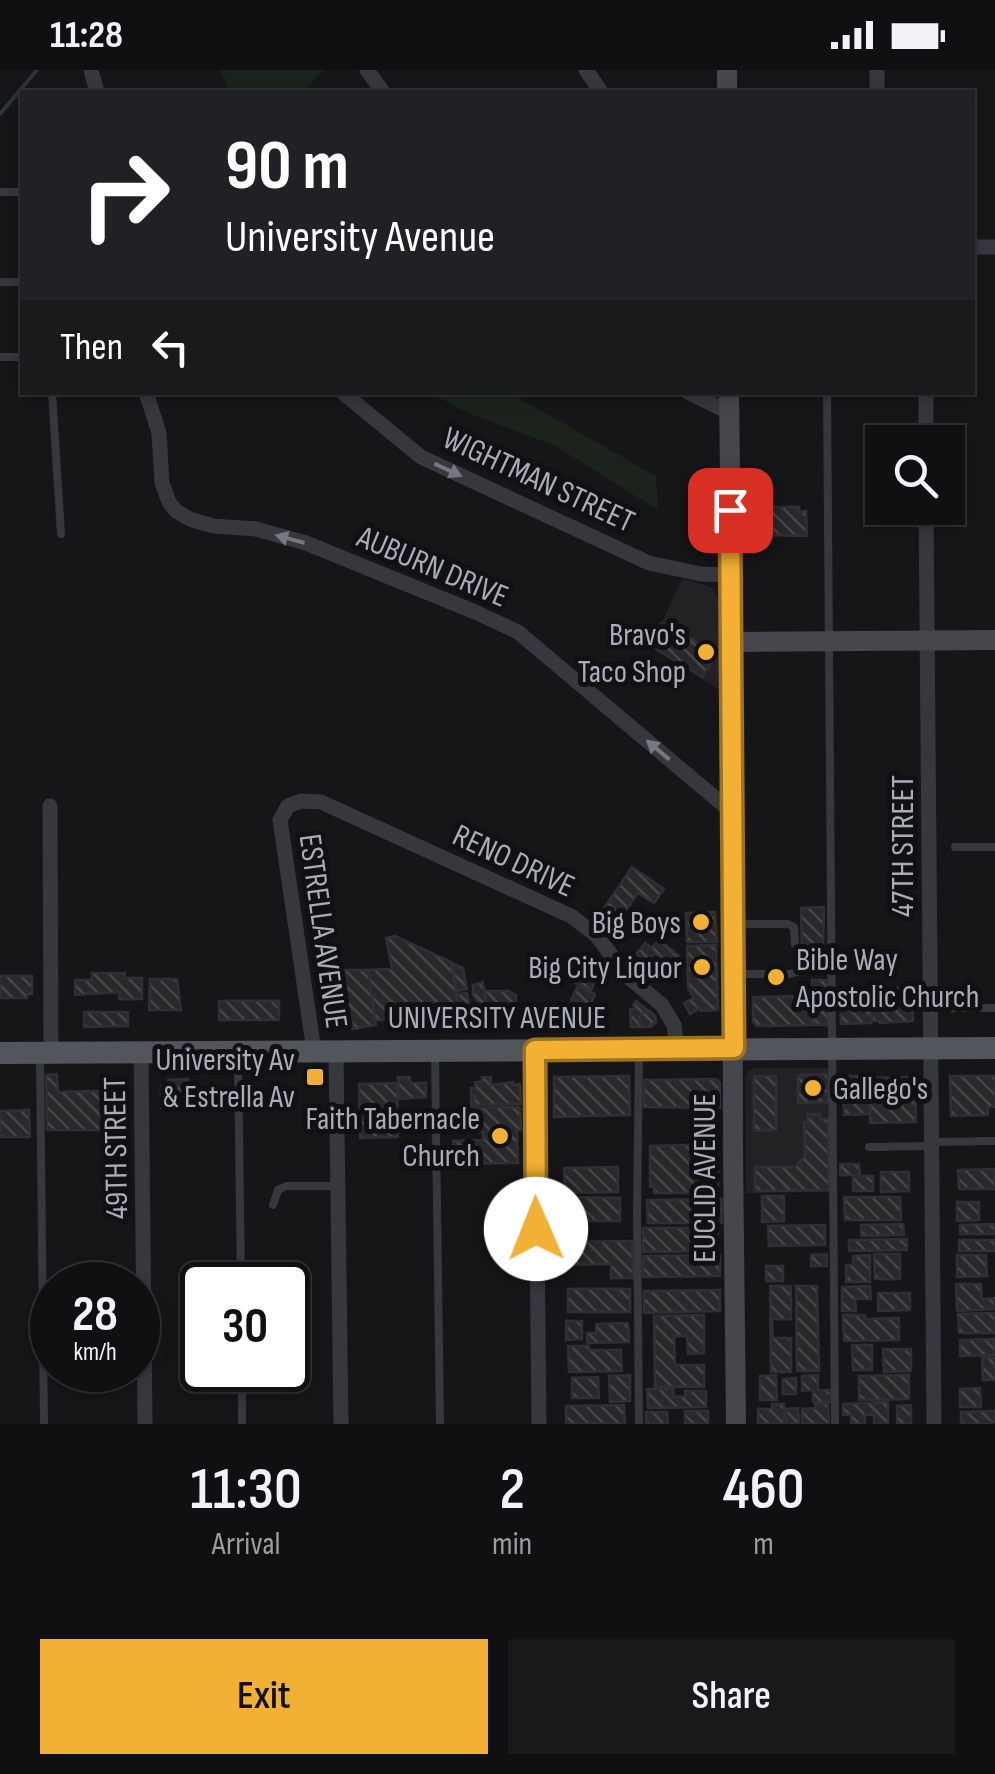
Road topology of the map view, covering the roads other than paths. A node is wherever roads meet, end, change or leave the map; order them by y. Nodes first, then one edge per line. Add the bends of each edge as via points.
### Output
1 (52, 395) edge
2 (147, 395) edge
3 (346, 395) edge
4 (700, 395) edge
5 (827, 395) edge
6 (926, 395) edge
7 (728, 402) edge
8 (926, 425) edge
9 (926, 525) edge
10 (61, 534) dead end
11 (730, 575) junction
12 (928, 640) junction
13 (995, 640) edge
14 (829, 641) junction
15 (732, 642) junction
16 (50, 806) dead end
17 (732, 814) junction
18 (280, 820) joint
19 (955, 846) dead end
20 (995, 847) edge
21 (733, 924) junction
22 (795, 944) dead end
23 (832, 968) junction
24 (734, 974) junction
25 (930, 1008) junction
26 (995, 1008) edge
27 (640, 1048) junction
28 (677, 1048) junction
29 (734, 1048) junction
30 (832, 1048) junction
31 (931, 1048) junction
32 (995, 1048) edge
33 (435, 1050) junction
34 (535, 1050) junction
35 (325, 1051) junction
36 (141, 1052) junction
37 (238, 1052) junction
38 (46, 1053) junction
39 (0, 1054) edge
40 (995, 1142) edge
41 (932, 1144) junction
42 (869, 1147) dead end
43 (338, 1186) junction
44 (273, 1205) dead end
45 (241, 1262) edge
46 (242, 1392) edge
47 (44, 1424) edge
48 (145, 1424) edge
49 (242, 1424) edge
50 (340, 1424) edge
51 (440, 1424) edge
52 (540, 1424) edge
53 (639, 1424) edge
54 (736, 1424) edge
55 (835, 1424) edge
56 (934, 1424) edge

1 - 10 lane
17 -> 2 street, AUBURN DRIVE via 518,632 306,543 214,526 176,511 162,483 159,433
3 -> 11 street, WIGHTMAN STREET via 421,458 649,563
4 - 7 street
5 - 14 lane
6 - 8 street
7 - 11 main road, EUCLID AVENUE
9 - 12 street, 47TH STREET
11 - 15 main road, EUCLID AVENUE
12 - 13 main road
12 - 14 main road
12 - 25 street, 47TH STREET
14 - 15 main road
14 - 23 lane
15 - 17 main road, EUCLID AVENUE
16 - 38 street
17 - 21 main road, EUCLID AVENUE
18 - 28 street, RENO DRIVE via 294,803 321,802 571,916 662,1005
18 - 35 street, ESTRELLA AVENUE
19 - 20 lane
21 - 22 lane via 788,924
21 - 24 main road, EUCLID AVENUE
23 - 24 lane
23 - 30 lane
24 - 29 main road, EUCLID AVENUE
25 - 26 lane
25 - 31 street, 47TH STREET
27 - 28 main road, UNIVERSITY AVENUE
27 - 34 main road, UNIVERSITY AVENUE
27 - 53 lane
28 - 29 main road, UNIVERSITY AVENUE
29 - 30 main road, UNIVERSITY AVENUE
29 - 54 main road, EUCLID AVENUE
30 - 31 main road, UNIVERSITY AVENUE
30 - 55 lane
31 - 32 main road, UNIVERSITY AVENUE
31 - 41 street, 47TH STREET
33 - 34 main road, UNIVERSITY AVENUE
33 - 35 main road, UNIVERSITY AVENUE
33 - 51 lane
34 - 52 street
35 - 37 main road, UNIVERSITY AVENUE
35 - 43 street, ESTRELLA AVENUE
36 - 37 main road, UNIVERSITY AVENUE
36 - 38 main road, UNIVERSITY AVENUE
36 - 48 street, 49TH STREET
37 - 45 lane
38 - 39 main road, UNIVERSITY AVENUE
38 - 47 lane
40 - 41 lane
41 - 42 lane
41 - 56 street, 47TH STREET
43 - 44 lane via 286,1186
43 - 50 street, ESTRELLA AVENUE
46 - 49 lane

